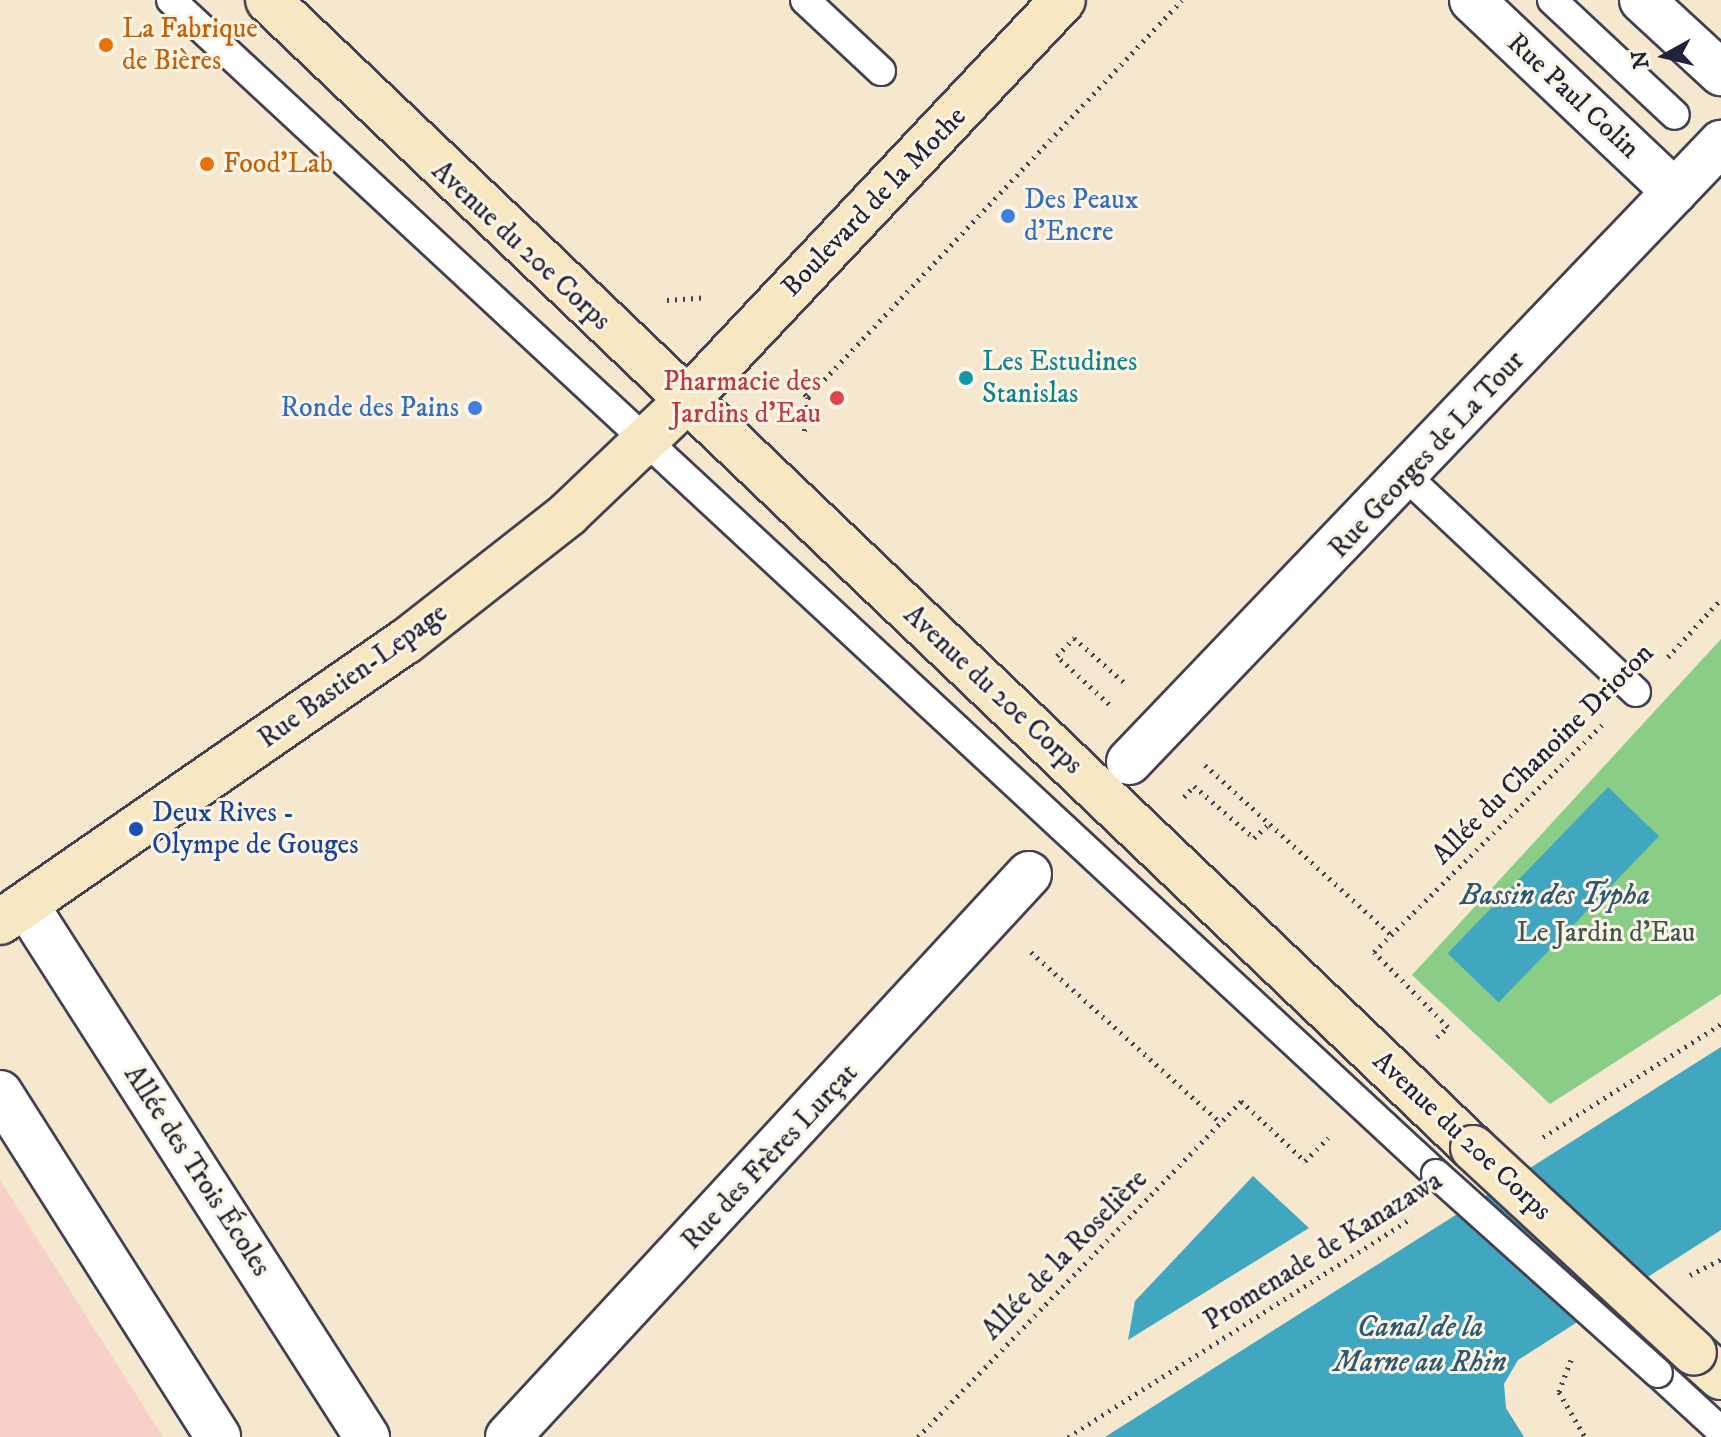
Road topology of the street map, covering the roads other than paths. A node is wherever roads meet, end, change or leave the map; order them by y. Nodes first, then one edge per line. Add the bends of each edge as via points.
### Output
1 (171, 0) edge
2 (268, 0) edge
3 (805, 0) edge
4 (1063, 0) edge
5 (1472, 0) edge
6 (1552, 0) edge
7 (1642, 0) edge
8 (881, 71) dead end
9 (1721, 73) edge
10 (1675, 115) dead end
11 (1721, 143) edge
12 (1675, 192) junction
13 (684, 403) junction
14 (644, 440) junction
15 (1407, 477) junction
16 (1636, 692) road end
17 (1129, 762) dead end
18 (1029, 874) dead end
19 (13, 914) edge
20 (0, 1093) edge
21 (1691, 1368) edge
22 (1721, 1431) edge
23 (218, 1437) edge
24 (367, 1437) edge
25 (508, 1437) edge

1 - 14 lane
2 - 13 street, Avenue du 20e Corps
3 - 8 lane
4 - 13 street, Boulevard de la Mothe
5 - 12 street, Rue Paul Colin
6 - 10 lane
7 - 9 street
11 - 12 street, Rue Georges de La Tour
12 - 15 street, Rue Georges de La Tour
13 - 14 street, Rue Bastien-Lepage
13 - 21 street, Avenue du 20e Corps, bridge via 1473,1148
14 - 19 street, Rue Bastien-Lepage via 568,514 405,642
14 - 21 lane, bridge via 1436,1174
15 - 16 lane
15 - 17 street, Rue Georges de La Tour
18 - 25 street, Rue des Frères Lurçat
19 - 24 street, Allée des Trois Écoles
20 - 23 street
21 - 22 lane

